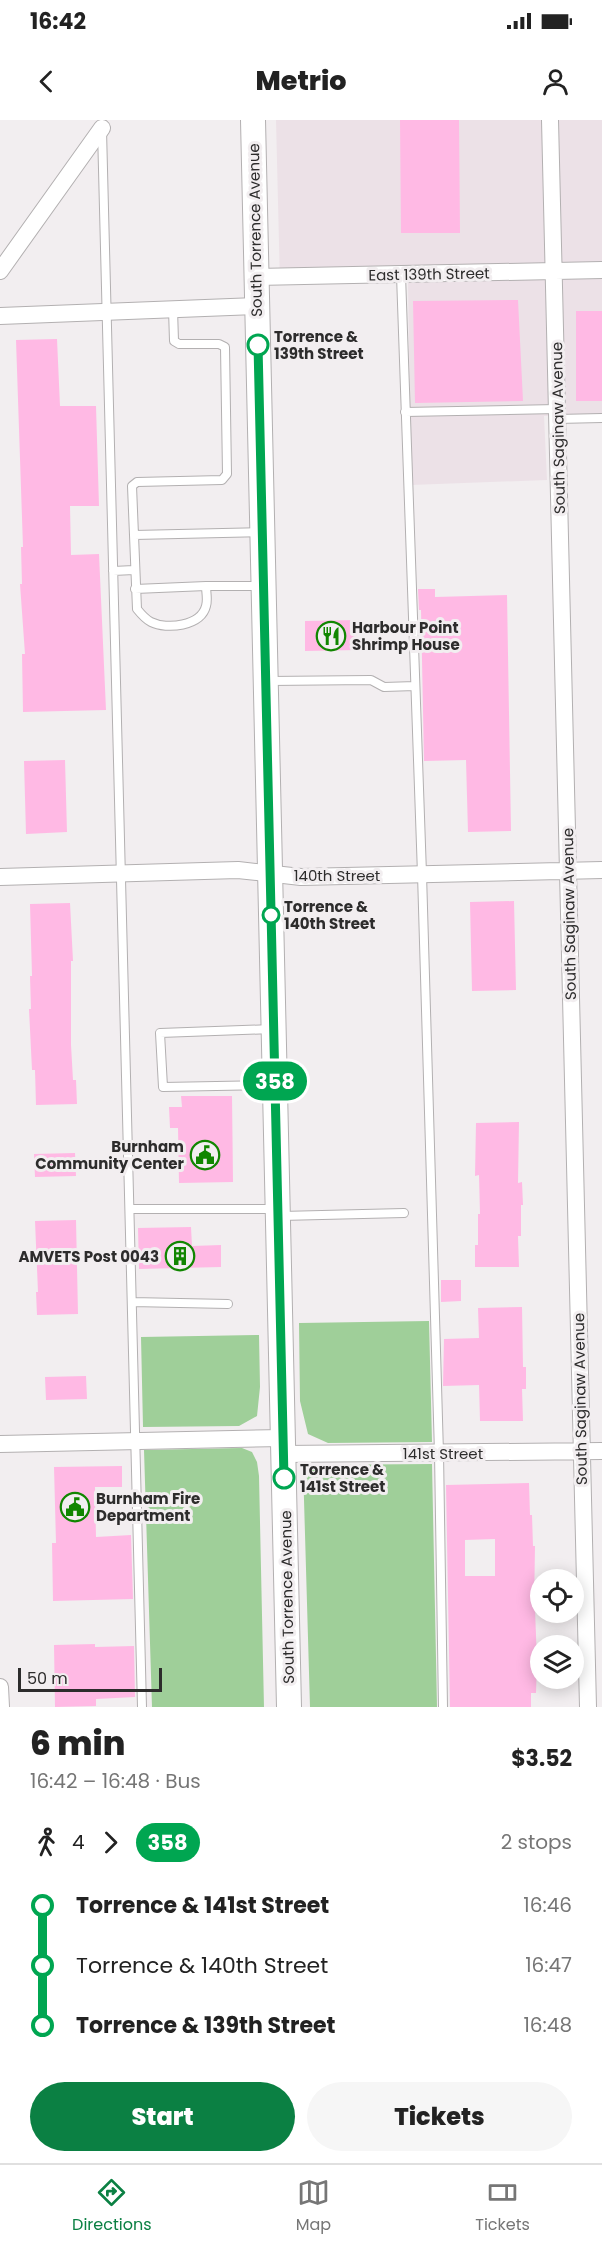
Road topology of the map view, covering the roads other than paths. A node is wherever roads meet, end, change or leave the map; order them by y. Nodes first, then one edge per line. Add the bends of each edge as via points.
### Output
1 (253, 120) edge
2 (550, 120) edge
3 (102, 128) joint
4 (602, 270) edge
5 (0, 272) edge
6 (554, 272) junction
7 (401, 274) junction
8 (256, 277) junction
9 (257, 306) junction
10 (173, 309) junction
11 (107, 312) junction
12 (0, 316) edge
13 (405, 412) junction
14 (557, 414) junction
15 (602, 418) edge
16 (262, 532) junction
17 (134, 535) junction
18 (134, 570) junction
19 (113, 571) junction
20 (206, 586) junction
21 (264, 586) junction
22 (135, 589) junction
23 (266, 681) junction
24 (415, 686) junction
25 (602, 870) edge
26 (568, 871) junction
27 (121, 873) junction
28 (270, 874) junction
29 (422, 874) junction
30 (0, 877) edge
31 (273, 1029) junction
32 (275, 1085) junction
33 (130, 1209) junction
34 (278, 1212) junction
35 (404, 1213) dead end
36 (132, 1302) junction
37 (228, 1304) dead end
38 (135, 1441) junction
39 (0, 1444) edge
40 (283, 1446) junction
41 (602, 1451) edge
42 (581, 1452) junction
43 (439, 1453) junction
44 (0, 1687) edge
45 (0, 1707) edge
46 (142, 1707) edge
47 (289, 1707) edge
48 (443, 1707) edge
49 (588, 1707) edge

1 - 8 main road, South Torrence Avenue
2 - 6 street, South Saginaw Avenue
3 - 5 street
3 - 11 lane
4 - 6 street, East 139th Street
6 - 7 street, East 139th Street
6 - 14 street, South Saginaw Avenue
7 - 8 street, East 139th Street
7 - 13 lane
8 - 9 main road, South Torrence Avenue
9 - 10 street
9 - 16 main road, South Torrence Avenue
10 - 11 street
10 - 17 lane via 174,341 225,347 228,474 222,480 137,482 132,486
11 - 12 street
11 - 19 lane
13 - 14 lane
13 - 24 lane
14 - 15 lane
14 - 26 street, South Saginaw Avenue
16 - 17 lane
16 - 21 main road, South Torrence Avenue
17 - 18 lane
18 - 19 lane
18 - 22 lane
19 - 27 lane
20 - 21 lane
20 - 22 lane
20 - 22 lane via 206,605 197,620 186,624 152,623 137,609
21 - 23 main road, South Torrence Avenue
23 - 24 lane via 371,680 384,687
23 - 28 main road, South Torrence Avenue
24 - 29 lane
25 - 26 street, 140th Street
26 - 29 street, 140th Street
26 - 42 street, South Saginaw Avenue
27 - 28 street, 140th Street via 238,870
27 - 30 street, 140th Street
27 - 33 lane
28 - 29 street, 140th Street
28 - 31 main road, South Torrence Avenue
29 - 43 lane
31 - 32 main road, South Torrence Avenue
31 - 32 lane via 160,1033 163,1087
32 - 34 main road, South Torrence Avenue
33 - 34 lane
33 - 36 lane
34 - 35 lane
34 - 40 main road, South Torrence Avenue
36 - 37 lane
36 - 38 lane
38 - 39 street, 141st Street
38 - 40 street, 141st Street
38 - 46 lane
40 - 43 street, 141st Street
40 - 47 main road, South Torrence Avenue
41 - 42 street, 141st Street
42 - 43 street, 141st Street
42 - 49 street, South Saginaw Avenue
43 - 48 lane
44 - 45 street

